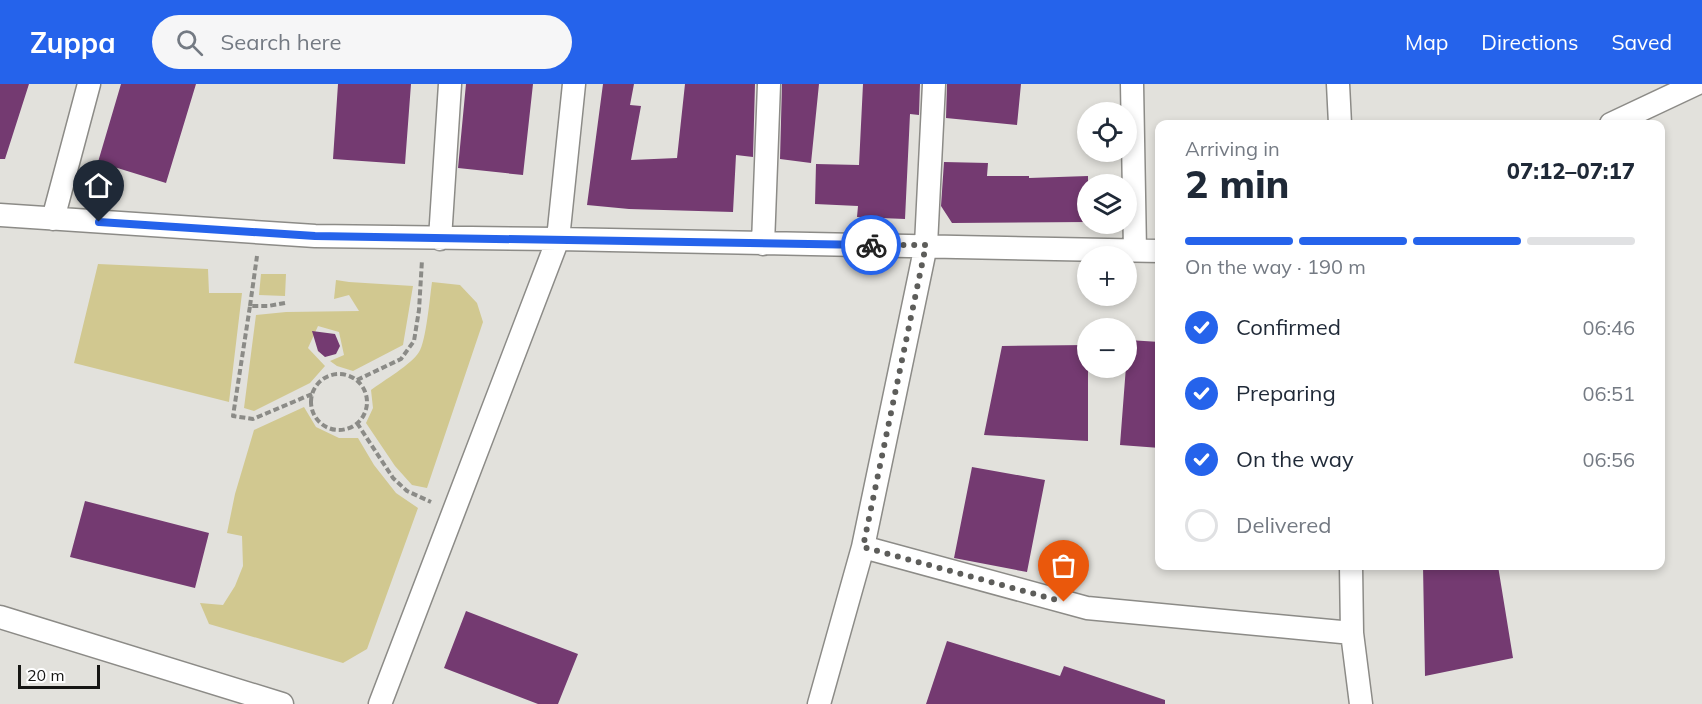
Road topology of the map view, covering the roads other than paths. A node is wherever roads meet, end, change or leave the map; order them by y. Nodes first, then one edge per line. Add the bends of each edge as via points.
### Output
1 (89, 84) edge
2 (450, 84) edge
3 (574, 84) edge
4 (769, 84) edge
5 (934, 84) edge
6 (1132, 84) edge
7 (1338, 84) edge
8 (1696, 84) edge
9 (1340, 120) edge
10 (1620, 120) edge
11 (0, 215) edge
12 (53, 219) junction
13 (432, 238) junction
14 (558, 239) junction
15 (763, 244) junction
16 (926, 245) junction
17 (1135, 246) edge
18 (1077, 249) edge
19 (1137, 250) edge
20 (1155, 251) edge
21 (863, 547) junction
22 (1351, 570) edge
23 (0, 617) edge
24 (1352, 633) junction
25 (282, 704) edge
26 (380, 704) edge
27 (819, 704) edge
28 (1361, 704) edge

1 - 12 street
2 - 13 street
3 - 14 street
4 - 15 street
5 - 16 street
6 - 17 street
7 - 9 street
8 - 10 street
11 - 12 street
12 - 13 street via 315,236
13 - 14 street
14 - 15 street
14 - 26 street
15 - 16 street
16 - 18 street
16 - 21 street
19 - 20 street
21 - 24 street via 1087,608
21 - 27 street
22 - 24 street
23 - 25 street
24 - 28 street

